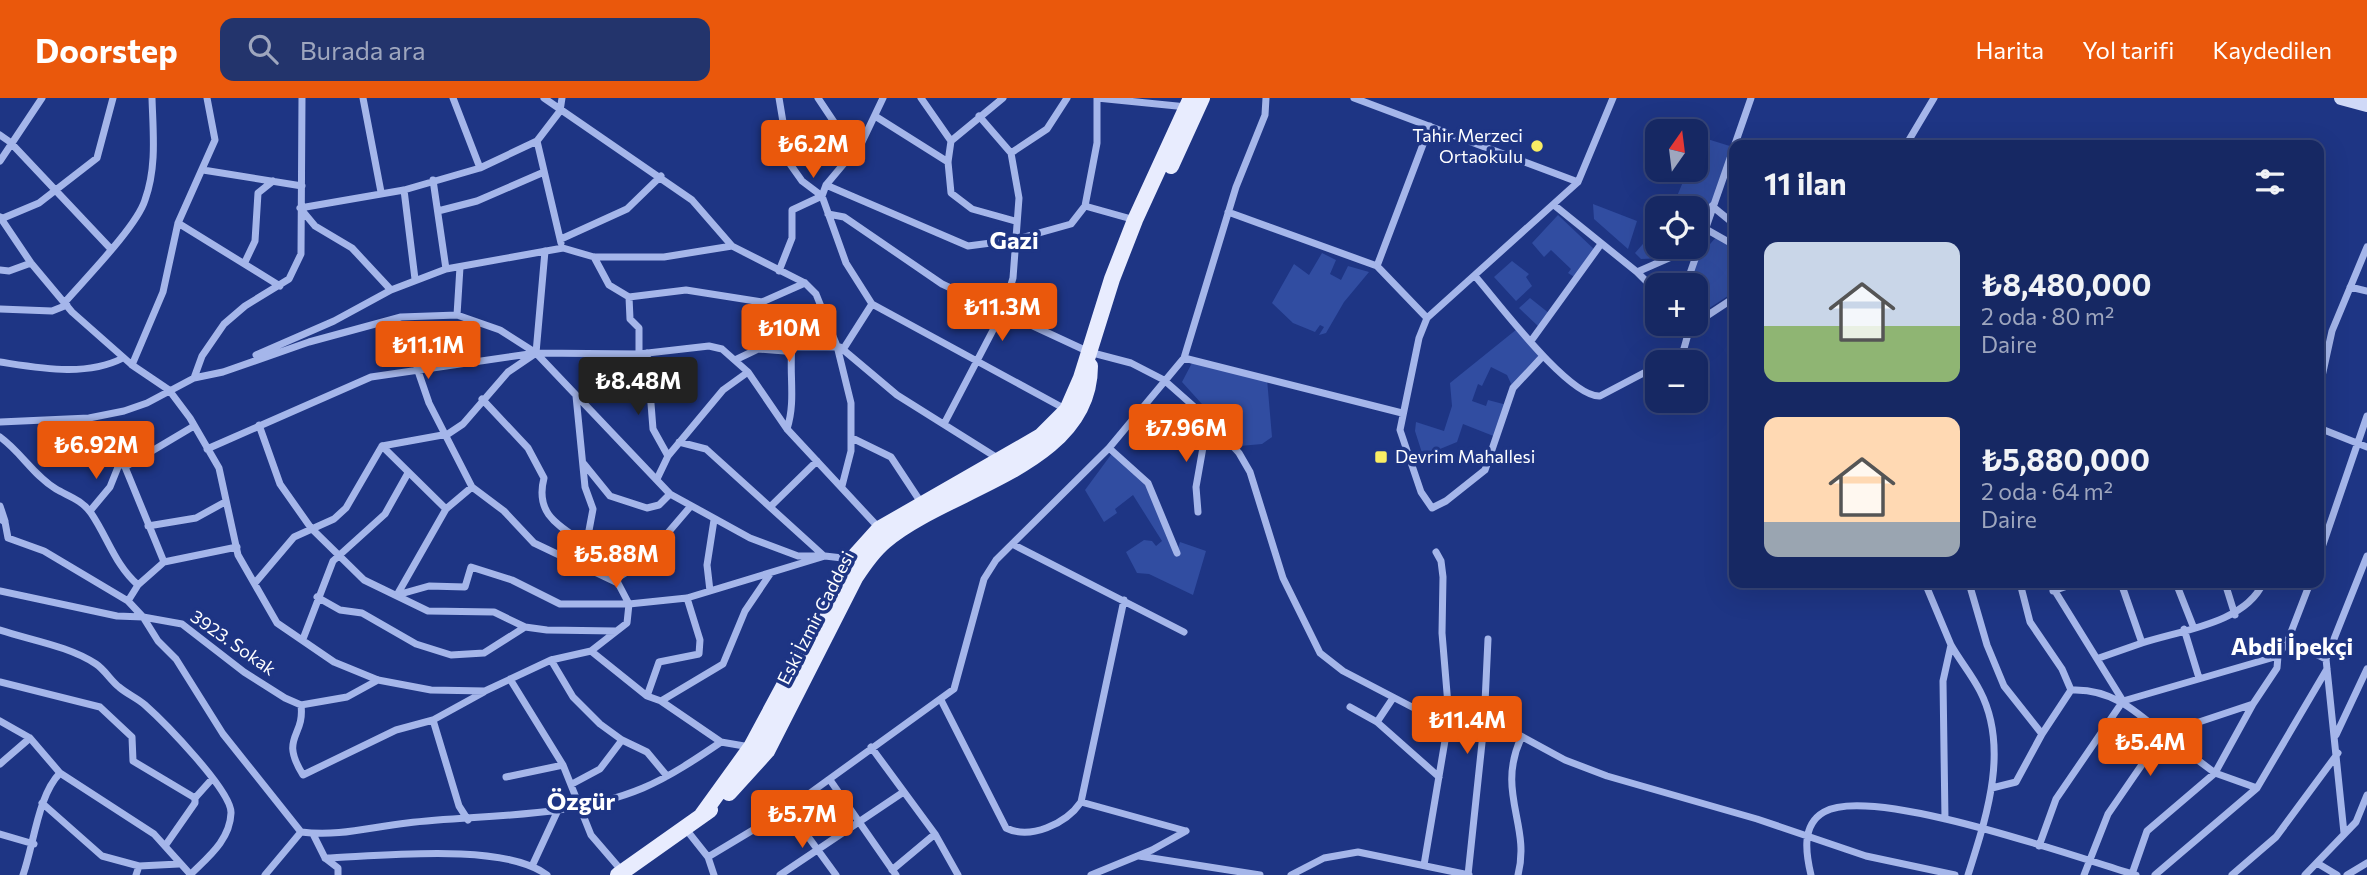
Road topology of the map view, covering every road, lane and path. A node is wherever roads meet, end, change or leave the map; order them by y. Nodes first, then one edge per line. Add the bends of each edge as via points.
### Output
1 (113, 98) edge
2 (152, 98) edge
3 (207, 98) edge
4 (302, 98) edge
5 (363, 98) edge
6 (453, 98) edge
7 (544, 98) edge
8 (562, 98) edge
9 (779, 98) edge
10 (818, 98) edge
11 (883, 98) edge
12 (921, 98) edge
13 (1003, 98) edge
14 (1068, 98) edge
15 (1097, 98) edge
16 (1266, 98) edge
17 (1354, 98) edge
18 (1613, 98) edge
19 (1751, 98) edge
20 (1934, 98) edge
21 (2341, 98) edge
22 (40, 99) edge
23 (1195, 103) edge
24 (2367, 105) edge
25 (560, 111) junction
26 (875, 116) junction
27 (979, 116) junction
28 (1430, 126) junction
29 (0, 135) edge
30 (1738, 140) edge
31 (1909, 140) edge
32 (537, 141) junction
33 (951, 141) junction
34 (10, 142) junction
35 (862, 142) junction
36 (1011, 153) junction
37 (0, 161) edge
38 (948, 162) junction
39 (1729, 167) edge
40 (480, 168) junction
41 (203, 170) junction
42 (544, 172) junction
43 (661, 176) junction
44 (433, 180) junction
45 (274, 181) junction
46 (1578, 182) junction
47 (826, 185) junction
48 (302, 186) junction
49 (404, 190) junction
50 (55, 192) junction
51 (381, 192) junction
52 (822, 196) junction
53 (1554, 205) junction
54 (1085, 206) junction
55 (1712, 206) junction
56 (300, 208) junction
57 (438, 211) junction
58 (1228, 212) junction
59 (828, 214) junction
60 (1708, 217) edge
61 (1, 218) edge
62 (1135, 220) junction
63 (1729, 220) edge
64 (1015, 221) junction
65 (178, 223) junction
66 (1708, 230) edge
67 (1014, 240) junction
68 (1729, 242) edge
69 (562, 244) junction
70 (1601, 244) junction
71 (732, 246) junction
72 (110, 248) junction
73 (2367, 250) edge
74 (545, 251) junction
75 (594, 257) junction
76 (1667, 259) edge
77 (245, 262) junction
78 (31, 263) junction
79 (1377, 266) junction
80 (460, 267) junction
81 (446, 269) junction
82 (0, 270) edge
83 (779, 271) junction
84 (1637, 272) junction
85 (1475, 276) junction
86 (415, 279) junction
87 (1645, 280) edge
88 (805, 283) junction
89 (280, 286) junction
90 (2350, 287) junction
91 (391, 289) junction
92 (2367, 292) edge
93 (629, 297) junction
94 (1729, 301) edge
95 (66, 304) junction
96 (872, 304) junction
97 (0, 309) edge
98 (1003, 311) junction
99 (1708, 314) edge
100 (457, 315) junction
101 (1427, 318) junction
102 (1531, 341) junction
103 (792, 347) junction
104 (840, 347) junction
105 (1090, 352) junction
106 (536, 353) junction
107 (643, 354) junction
108 (1543, 356) junction
109 (123, 358) junction
110 (1184, 358) junction
111 (735, 360) junction
112 (0, 362) edge
113 (976, 362) junction
114 (243, 363) junction
115 (132, 365) junction
116 (2324, 367) edge
117 (417, 368) junction
118 (748, 372) junction
119 (1645, 372) edge
120 (194, 378) junction
121 (1164, 380) junction
122 (169, 390) junction
123 (576, 396) junction
124 (482, 399) junction
125 (1067, 410) junction
126 (1402, 413) junction
127 (2367, 416) edge
128 (89, 418) junction
129 (1208, 419) junction
130 (0, 422) edge
131 (944, 424) junction
132 (259, 425) junction
133 (194, 426) junction
134 (787, 429) junction
135 (2324, 430) edge
136 (448, 434) junction
137 (0, 437) edge
138 (852, 438) junction
139 (679, 442) junction
140 (2358, 443) junction
141 (382, 446) junction
142 (2367, 447) edge
143 (1109, 448) junction
144 (207, 449) junction
145 (668, 456) junction
146 (1001, 460) junction
147 (817, 461) junction
148 (584, 463) junction
149 (122, 464) junction
150 (408, 473) junction
151 (657, 479) junction
152 (842, 486) junction
153 (472, 487) junction
154 (670, 495) junction
155 (225, 502) junction
156 (922, 504) junction
157 (0, 506) edge
158 (770, 507) junction
159 (690, 508) junction
160 (446, 509) junction
161 (90, 511) junction
162 (1198, 512) dead end
163 (714, 520) junction
164 (3, 521) edge
165 (148, 526) junction
166 (311, 528) junction
167 (879, 529) junction
168 (4, 538) edge
169 (2324, 538) edge
170 (587, 541) junction
171 (1014, 545) junction
172 (237, 547) junction
173 (1177, 552) dead end
174 (1436, 552) dead end
175 (337, 555) junction
176 (825, 556) junction
177 (2367, 556) edge
178 (852, 559) junction
179 (164, 562) junction
180 (770, 574) junction
181 (618, 580) junction
182 (255, 583) junction
183 (138, 585) junction
184 (1927, 588) edge
185 (1970, 588) edge
186 (2022, 588) edge
187 (2053, 588) edge
188 (2123, 588) edge
189 (2178, 588) edge
190 (2227, 588) edge
191 (2260, 588) edge
192 (2308, 588) edge
193 (710, 590) junction
194 (0, 592) edge
195 (397, 595) junction
196 (317, 597) junction
197 (687, 598) junction
198 (1124, 600) junction
199 (128, 601) junction
200 (629, 604) junction
201 (2235, 615) junction
202 (143, 617) junction
203 (2193, 626) junction
204 (525, 627) junction
205 (2184, 629) junction
206 (0, 630) edge
207 (616, 631) junction
208 (1184, 632) dead end
209 (303, 639) junction
210 (1488, 639) dead end
211 (2288, 640) junction
212 (2142, 643) junction
213 (1951, 645) junction
214 (591, 651) junction
215 (2278, 656) junction
216 (2099, 657) junction
217 (2326, 659) junction
218 (551, 660) junction
219 (2327, 669) junction
220 (2367, 669) edge
221 (2199, 678) junction
222 (510, 679) junction
223 (378, 680) junction
224 (0, 682) edge
225 (2071, 690) junction
226 (485, 691) junction
227 (647, 696) junction
228 (1393, 698) junction
229 (661, 701) junction
230 (941, 701) junction
231 (2123, 701) junction
232 (2253, 704) junction
233 (301, 705) junction
234 (1350, 707) dead end
235 (1449, 717) junction
236 (433, 720) junction
237 (0, 721) edge
238 (1377, 722) junction
239 (1485, 724) junction
240 (2042, 734) junction
241 (2163, 734) junction
242 (2336, 735) junction
243 (30, 738) junction
244 (1521, 738) junction
245 (622, 740) junction
246 (721, 742) junction
247 (871, 747) junction
248 (759, 749) junction
249 (2338, 752) junction
250 (0, 764) edge
251 (564, 765) junction
252 (60, 773) junction
253 (2215, 773) junction
254 (667, 776) junction
255 (506, 777) dead end
256 (1439, 777) junction
257 (212, 779) junction
258 (830, 780) junction
259 (572, 784) junction
260 (1992, 788) junction
261 (2257, 788) junction
262 (902, 793) junction
263 (2367, 795) edge
264 (195, 798) junction
265 (1082, 802) junction
266 (42, 803) junction
267 (580, 806) junction
268 (788, 809) junction
269 (558, 810) junction
270 (1945, 819) junction
271 (468, 820) junction
272 (859, 823) junction
273 (685, 828) junction
274 (1982, 829) junction
275 (301, 832) junction
276 (2344, 833) junction
277 (0, 834) edge
278 (313, 834) junction
279 (934, 834) junction
280 (1807, 836) junction
281 (34, 844) junction
282 (164, 846) junction
283 (2039, 846) junction
284 (820, 850) junction
285 (1139, 856) junction
286 (708, 857) junction
287 (325, 858) junction
288 (2089, 862) junction
289 (2317, 863) junction
290 (2367, 863) edge
291 (179, 864) junction
292 (533, 864) junction
293 (1424, 864) junction
294 (139, 866) junction
295 (894, 872) edge
296 (620, 873) edge
297 (1095, 874) edge
298 (2134, 874) edge
299 (23, 875) edge
300 (136, 875) edge
301 (191, 875) edge
302 (265, 875) edge
303 (338, 875) edge
304 (547, 875) edge
305 (714, 875) edge
306 (780, 875) edge
307 (836, 875) edge
308 (958, 875) edge
309 (1260, 875) edge
310 (1291, 875) edge
311 (1468, 875) edge
312 (1518, 875) edge
313 (1811, 875) edge
314 (1955, 875) edge
315 (1968, 875) edge
316 (2084, 875) edge
317 (2155, 875) edge
318 (2232, 875) edge
319 (2305, 875) edge
320 (2337, 875) edge
321 (2347, 875) edge

1 - 50 street via 97,158
2 - 72 street via 154,160 145,201
3 - 41 street via 215,140
4 - 48 street
5 - 51 street
6 - 40 street
7 - 25 street
8 - 25 street
9 - 52 street via 790,164 802,181
10 - 35 street via 834,122
11 - 26 street
12 - 33 street
13 - 27 street
14 - 36 street via 1046,129
15 - 23 street
15 - 54 street via 1097,143
16 - 58 street via 1265,116
17 - 28 street
18 - 46 street
19 - 30 street
20 - 31 street
21 - 24 main road
22 - 34 street
23 - 62 main road, Eski İzmir Caddesi
25 - 32 street
25 - 43 street
26 - 35 street
26 - 38 street
27 - 33 street
27 - 36 street
28 - 46 street
28 - 79 street
29 - 34 street
32 - 40 street
32 - 42 street
33 - 38 street
34 - 37 street
34 - 50 street
35 - 47 street
36 - 64 street via 1019,198
38 - 64 street via 951,192 972,209
39 - 55 street
40 - 44 street
41 - 45 street
41 - 65 street
42 - 57 street via 477,201
42 - 69 street
43 - 69 street via 627,209
43 - 71 street via 692,200
44 - 49 street
44 - 57 street
45 - 48 street
45 - 77 street via 258,193 255,240
46 - 53 street
47 - 52 street
47 - 67 street via 968,246
48 - 56 street
49 - 51 street
49 - 86 street
50 - 61 street via 25,211
50 - 72 street
51 - 56 street
52 - 59 street
52 - 83 street via 792,210 792,238
53 - 70 street
53 - 85 street
54 - 62 street
54 - 67 street via 1071,224
55 - 60 street
55 - 63 street
56 - 89 street via 301,254 289,279
56 - 91 street via 315,226 352,248
57 - 81 street
58 - 79 street
58 - 110 street
59 - 96 street via 850,270
59 - 98 street via 844,217 942,284
61 - 78 street
62 - 105 main road, Eski İzmir Caddesi
64 - 67 street
65 - 77 street
65 - 115 street via 163,292
66 - 68 street
67 - 98 street via 1013,278
69 - 74 street
69 - 75 street
70 - 84 street
70 - 102 street
71 - 75 street via 664,257
71 - 83 street
72 - 95 street
73 - 90 street
74 - 80 street
74 - 106 street
75 - 93 street via 609,285
76 - 84 street
77 - 89 street
78 - 82 street
78 - 95 street
79 - 101 street
80 - 81 street
80 - 100 street
81 - 86 street
83 - 88 street
84 - 87 street
85 - 101 street
85 - 102 street
86 - 91 street
88 - 93 street via 762,302 686,290
88 - 104 street via 816,294
89 - 120 street via 224,324 202,356
90 - 92 street
90 - 116 street via 2332,331
91 - 114 street
93 - 107 street via 630,319 639,328
94 - 99 street
95 - 97 street via 52,311
95 - 109 street
96 - 104 street
96 - 113 street
98 - 105 street
98 - 113 street
100 - 106 street via 500,330
100 - 114 street via 401,317
101 - 126 street
102 - 108 street
103 - 104 street
103 - 111 street via 785,351 758,349
103 - 134 street via 793,412
104 - 131 street via 897,395
104 - 138 street
105 - 121 street via 1131,363
105 - 125 main road, Eski İzmir Caddesi
105 - 248 main road, Eski İzmir Caddesi via 1090,390 1063,434 1011,469 911,523 870,555
106 - 107 street
106 - 117 street
106 - 123 street
106 - 124 street via 508,372
107 - 111 street via 709,346 722,349
107 - 145 street via 653,429
108 - 119 street via 1590,396 1600,396
108 - 126 street via 1513,388 1485,470 1432,508 1421,492 1400,430
109 - 112 street via 93,368
109 - 115 street
110 - 121 street
110 - 126 street
111 - 118 street
113 - 125 street
113 - 131 street
114 - 120 street
115 - 122 street
117 - 132 street via 371,377
117 - 136 street via 429,402
118 - 134 street
118 - 139 street via 723,390
120 - 122 street
121 - 129 street
121 - 143 street
122 - 128 street via 147,403
122 - 133 street
123 - 148 street
123 - 151 street
124 - 136 street via 463,424
124 - 170 street via 528,448 544,478 540,494 545,511 556,525
125 - 146 main road, Eski İzmir Caddesi via 1041,436
127 - 140 street
128 - 130 street
128 - 149 street via 94,456
129 - 162 street via 1196,487
129 - 228 street via 1250,472 1283,578 1320,653
131 - 146 street
132 - 144 street
132 - 166 street via 280,484
133 - 144 street
133 - 149 street
134 - 147 street
135 - 140 street
136 - 141 street
136 - 153 street
137 - 161 street via 18,450 38,476
138 - 152 street
138 - 156 street via 891,457
139 - 145 street
139 - 158 street via 706,449
140 - 142 street
140 - 169 street
141 - 150 street
141 - 166 street via 346,508 334,519
143 - 171 street
143 - 173 street via 1148,483
144 - 155 street via 219,468
145 - 151 street
146 - 156 main road, Eski İzmir Caddesi
147 - 152 street
147 - 158 street
148 - 154 street via 610,496 647,508
148 - 170 street via 585,487 593,509
149 - 161 street
149 - 165 street
150 - 160 street
150 - 175 street via 385,514
151 - 154 street
152 - 167 street
153 - 160 street
153 - 181 street via 504,511 534,543
154 - 159 street
155 - 165 street via 196,518
155 - 172 street
156 - 167 main road, Eski İzmir Caddesi
157 - 164 street
158 - 176 street
159 - 163 street
159 - 181 street via 642,563
160 - 195 street
161 - 183 street via 122,571
163 - 176 street via 797,556
163 - 193 street via 707,565
164 - 168 street
165 - 179 street
166 - 175 street
166 - 182 street via 293,537
167 - 178 main road, Eski İzmir Caddesi
168 - 199 street via 44,551
170 - 181 street via 602,554
171 - 198 street
171 - 230 street via 996,560 984,579 960,677
172 - 179 street
172 - 182 street
174 - 235 street via 1443,577
175 - 195 street via 364,580
175 - 196 street
176 - 178 street
176 - 180 street
177 - 217 street
178 - 248 main road, Eski İzmir Caddesi
179 - 183 street
180 - 193 street
180 - 229 street via 745,611 723,664
181 - 200 street
182 - 209 street via 277,623
183 - 199 street
184 - 213 street
185 - 240 street via 2004,687
186 - 225 street via 2030,622
187 - 216 street
188 - 212 street
189 - 203 street
190 - 201 street
191 - 201 street via 2249,605
192 - 211 street
193 - 197 street
194 - 202 street, 3923. Sokak
195 - 200 street via 429,586 465,587 471,567 512,580 560,604
195 - 204 street via 428,611 495,612
196 - 204 street via 340,610 362,613 416,644 451,655 484,653
196 - 209 street
197 - 200 street
197 - 227 street via 700,640 699,654 659,662
198 - 208 street
198 - 265 street
199 - 202 street
200 - 207 street via 627,623
201 - 203 street
202 - 233 street, 3923. Sokak via 183,624 244,671
202 - 275 street via 176,659 223,734
203 - 205 street
204 - 207 street
205 - 212 street
205 - 221 street
206 - 257 street via 96,664 173,731
207 - 214 street
209 - 223 street via 334,662
210 - 239 street
211 - 215 street
211 - 217 street
212 - 216 street
213 - 260 street via 1981,692 1993,739
213 - 270 street via 1943,681
214 - 218 street
214 - 227 street
215 - 221 street
215 - 232 street via 2277,668
216 - 231 street
217 - 219 street
218 - 222 street
218 - 245 street via 573,696
219 - 242 street
219 - 261 street
220 - 242 street
221 - 231 street
222 - 226 street
222 - 251 street
223 - 226 street via 431,690
223 - 233 street via 347,697
224 - 264 street via 100,707 132,737 133,761
225 - 231 street via 2086,689
225 - 240 street
226 - 236 street
227 - 229 street
228 - 235 street
228 - 238 street
229 - 246 street
230 - 247 street
230 - 265 street via 1006,828 1018,834 1035,833 1076,811
231 - 241 street
231 - 283 street via 2056,799
232 - 241 street
232 - 253 street
233 - 236 street via 303,718 292,738 291,756 303,775 396,730
234 - 238 street
235 - 239 street
235 - 256 street
236 - 271 street via 459,806
237 - 243 street
238 - 256 street
239 - 244 street via 1508,729
239 - 311 street
240 - 260 street via 2017,782
241 - 253 street
241 - 288 street via 2108,814
242 - 249 street
243 - 250 street
243 - 252 street
244 - 280 street via 1607,776
244 - 312 street via 1510,772 1521,844
245 - 254 street via 647,752
245 - 259 street via 600,769
246 - 248 street
246 - 254 street
247 - 258 street
247 - 262 street
248 - 273 main road, Eski İzmir Caddesi
249 - 276 street
249 - 318 street via 2276,837
251 - 255 street
251 - 259 street
252 - 266 street
252 - 282 street via 155,834
253 - 261 street
253 - 298 street via 2147,831
254 - 267 street via 641,789
256 - 293 street
257 - 264 street
257 - 301 street via 231,813 221,844
258 - 268 street
258 - 272 street
259 - 267 street
260 - 274 street
261 - 317 street
262 - 272 street
262 - 279 street
263 - 276 street via 2356,822
264 - 282 street
265 - 285 street via 1186,831
266 - 281 street
266 - 294 street via 102,856
267 - 269 street
267 - 296 street via 591,835
268 - 284 street
268 - 286 street
269 - 271 street
269 - 292 street
270 - 274 street
270 - 280 street via 1871,805 1849,806 1824,811
271 - 278 street
272 - 284 street
272 - 295 street
273 - 286 street
273 - 296 main road, Eski İzmir Caddesi
274 - 283 street
274 - 315 street
275 - 278 street
275 - 302 street
276 - 289 street
277 - 281 street
278 - 287 street
279 - 295 street
279 - 308 street
280 - 313 street
280 - 314 street via 1866,856
281 - 299 street
282 - 291 street
283 - 288 street
284 - 306 street
284 - 307 street
285 - 297 street
285 - 309 street
286 - 305 street
287 - 292 street via 484,856
287 - 303 street via 338,868
288 - 298 street
288 - 316 street
289 - 319 street
289 - 320 street
290 - 321 street
291 - 294 street
291 - 301 street
292 - 304 street
293 - 310 street via 1343,852
293 - 311 street
294 - 300 street

